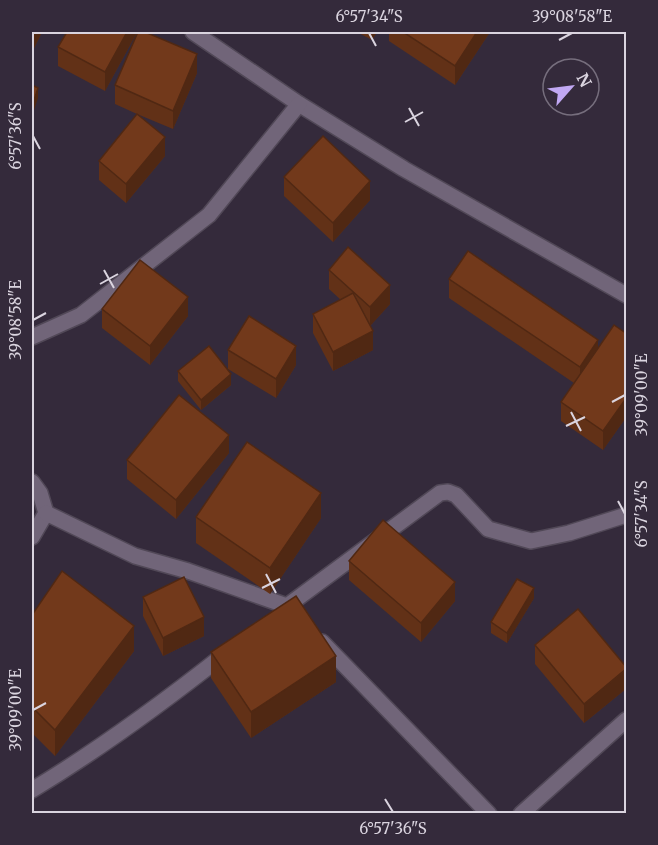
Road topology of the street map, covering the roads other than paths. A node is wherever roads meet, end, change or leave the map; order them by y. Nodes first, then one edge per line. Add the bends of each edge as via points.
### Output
1 (193, 32) edge
2 (299, 104) junction
3 (627, 295) edge
4 (32, 337) edge
5 (32, 482) edge
6 (46, 513) junction
7 (627, 515) edge
8 (32, 537) edge
9 (287, 606) junction
10 (268, 620) edge
11 (240, 642) edge
12 (627, 720) edge
13 (32, 790) edge
14 (489, 813) edge
15 (521, 813) edge

1 - 2 street
2 - 3 street via 404,169
2 - 4 street via 208,215 81,315
5 - 6 street
6 - 8 street
6 - 9 street via 135,556
7 - 9 street via 531,541 488,529 456,495 440,493
9 - 10 street
9 - 14 street
11 - 13 street via 79,762
12 - 15 street

